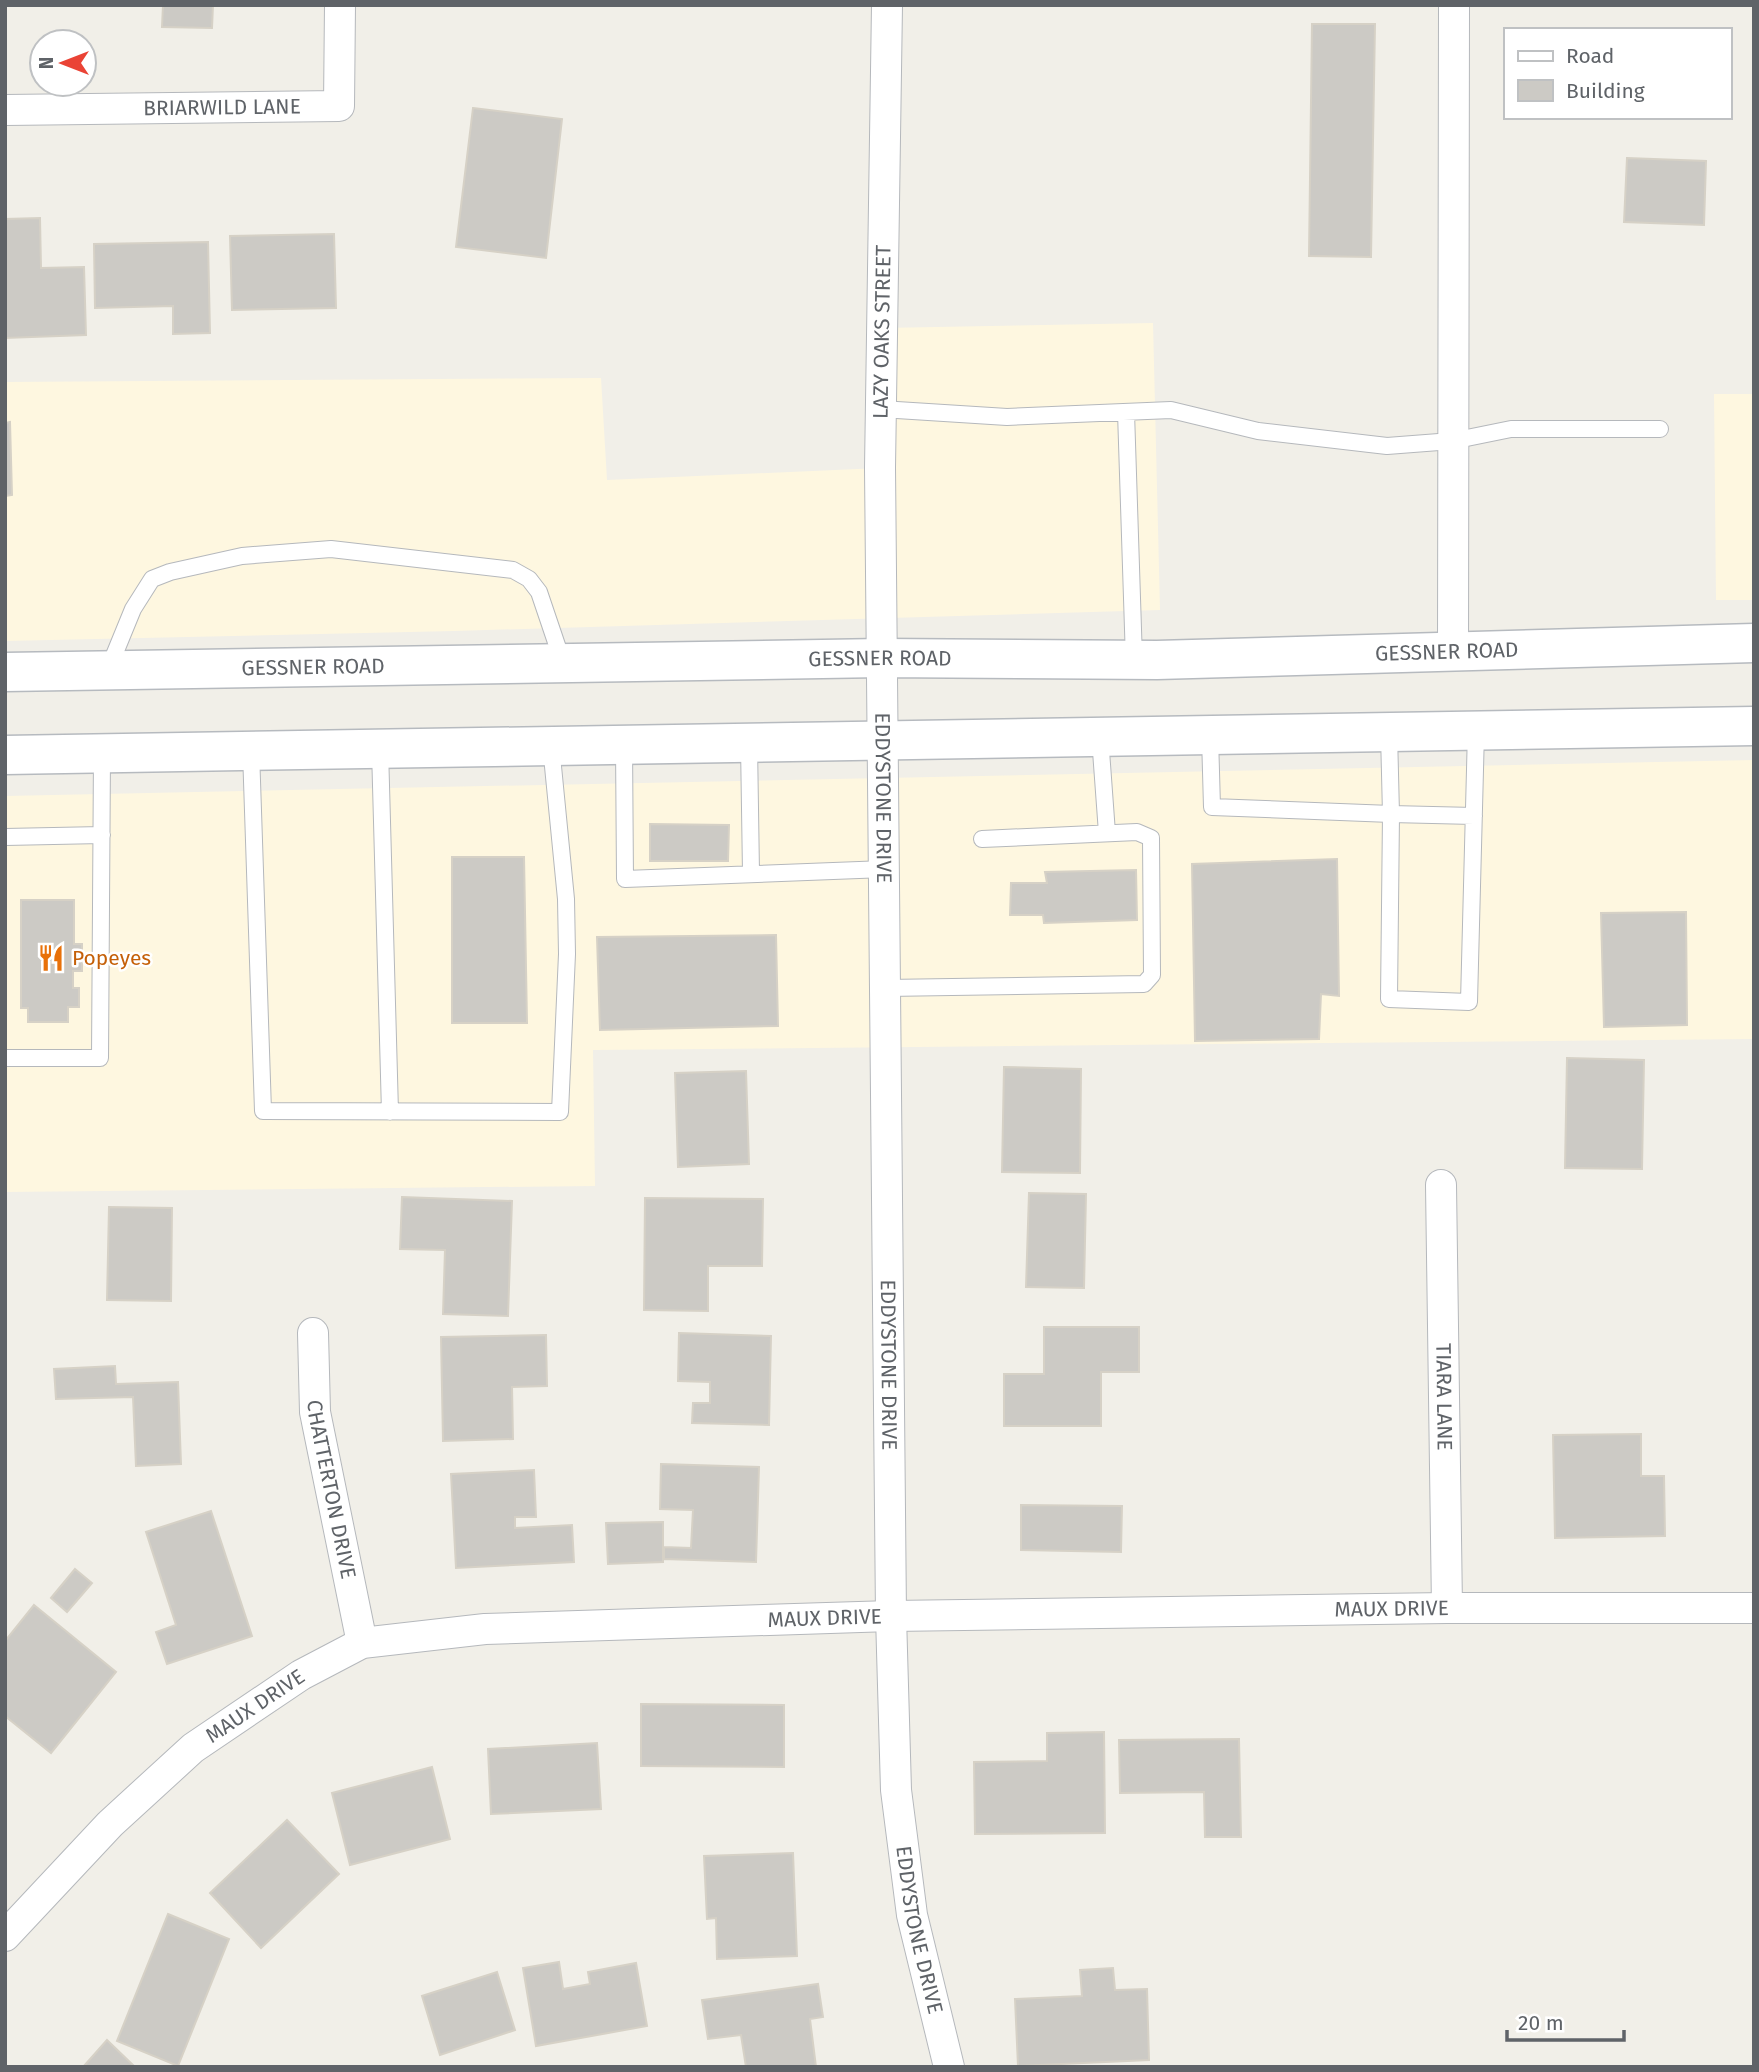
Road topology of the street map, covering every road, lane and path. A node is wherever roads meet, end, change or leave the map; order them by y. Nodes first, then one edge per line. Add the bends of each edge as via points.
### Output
1 (340, 5) edge
2 (887, 5) edge
3 (1454, 5) edge
4 (5, 110) edge
5 (881, 409) junction
6 (1126, 412) junction
7 (1660, 429) dead end
8 (1452, 440) junction
9 (1754, 643) edge
10 (1453, 651) junction
11 (882, 658) junction
12 (1134, 660) junction
13 (564, 663) junction
14 (108, 670) junction
15 (5, 672) edge
16 (1754, 726) edge
17 (1476, 731) junction
18 (1389, 733) junction
19 (1210, 736) junction
20 (1100, 737) junction
21 (884, 741) junction
22 (749, 744) junction
23 (624, 745) junction
24 (551, 746) junction
25 (380, 749) junction
26 (251, 751) junction
27 (102, 754) junction
28 (5, 755) edge
29 (1391, 814) junction
30 (1474, 816) junction
31 (1107, 833) junction
32 (102, 835) junction
33 (5, 837) edge
34 (982, 839) dead end
35 (885, 869) junction
36 (751, 873) junction
37 (886, 988) junction
38 (5, 1058) edge
39 (390, 1112) junction
40 (1441, 1185) dead end
41 (313, 1333) dead end
42 (1447, 1608) junction
43 (1754, 1608) edge
44 (891, 1616) junction
45 (362, 1643) junction
46 (5, 1936) edge
47 (949, 2067) edge

1 - 4 street, BRIARWILD LANE via 339,106
2 - 5 street, LAZY OAKS STREET
3 - 8 street
5 - 6 lane via 1007,417
5 - 11 street, LAZY OAKS STREET
6 - 8 lane via 1171,410 1258,431 1387,446
6 - 12 lane
7 - 8 lane via 1511,429
8 - 10 street
9 - 10 main road, GESSNER ROAD
10 - 12 main road, GESSNER ROAD
11 - 12 main road, GESSNER ROAD
11 - 13 main road, GESSNER ROAD
11 - 21 street, EDDYSTONE DRIVE
13 - 14 main road, GESSNER ROAD
13 - 14 lane via 540,592 513,570 331,549 242,556 152,579 133,609
14 - 15 main road, GESSNER ROAD
16 - 17 main road
17 - 18 main road
17 - 30 lane
18 - 19 main road
18 - 29 lane
19 - 20 main road
19 - 29 lane via 1212,807
20 - 21 main road
20 - 31 lane
21 - 22 main road
21 - 35 street, EDDYSTONE DRIVE
22 - 23 main road
22 - 36 lane
23 - 24 main road
23 - 36 lane via 625,879
24 - 25 main road
24 - 39 lane via 566,912 560,1112
25 - 26 main road
25 - 39 lane
26 - 27 main road
26 - 39 lane via 263,1111
27 - 28 main road
27 - 32 lane
29 - 30 lane
29 - 30 lane via 1389,999 1469,1002
31 - 34 lane
31 - 37 lane via 1137,832 1151,838 1152,975 1144,984
32 - 33 lane
32 - 38 lane via 100,1058
35 - 36 lane
35 - 37 street, EDDYSTONE DRIVE
37 - 44 street, EDDYSTONE DRIVE
40 - 42 street, TIARA LANE
41 - 45 street, CHATTERTON DRIVE via 315,1412
42 - 43 street, MAUX DRIVE
42 - 44 street, MAUX DRIVE
44 - 45 street, MAUX DRIVE via 485,1629
44 - 47 street, EDDYSTONE DRIVE via 896,1790 912,1915
45 - 46 street, MAUX DRIVE via 300,1675 193,1748 110,1824

